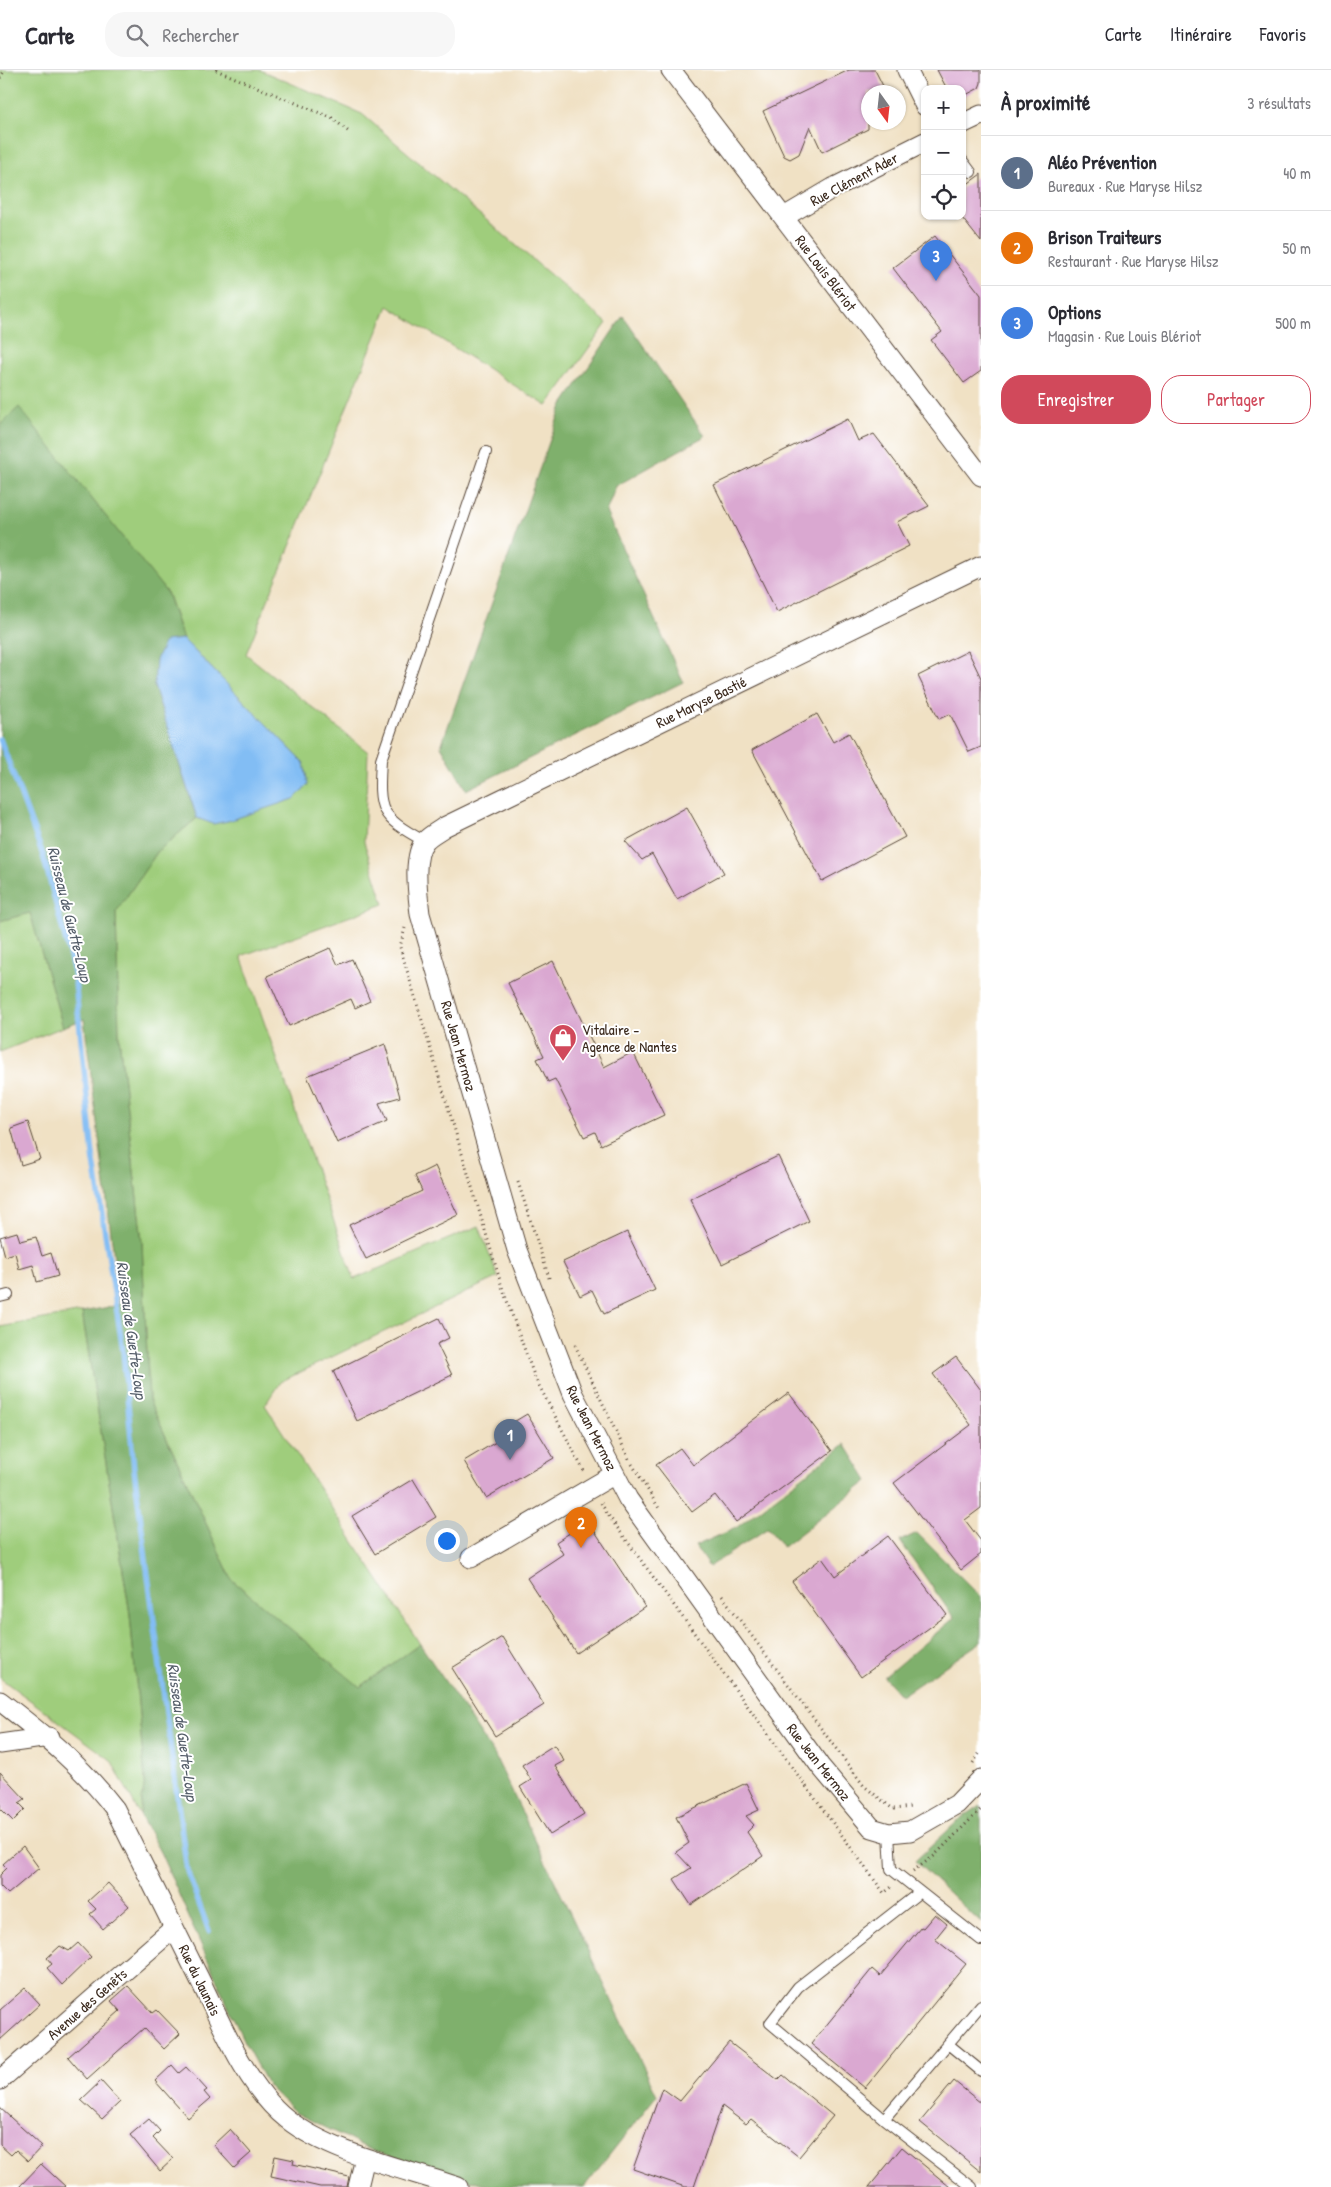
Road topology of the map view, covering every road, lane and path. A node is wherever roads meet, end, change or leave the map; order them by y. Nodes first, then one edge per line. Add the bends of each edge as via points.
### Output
1 (5, 70) edge
2 (216, 70) edge
3 (671, 70) edge
4 (907, 70) edge
5 (0, 78) edge
6 (921, 98) edge
7 (981, 115) edge
8 (966, 122) edge
9 (349, 132) dead end
10 (921, 144) edge
11 (966, 165) edge
12 (971, 172) dead end
13 (784, 217) junction
14 (486, 452) dead end
15 (981, 476) edge
16 (981, 566) edge
17 (424, 841) junction
18 (517, 1176) dead end
19 (554, 1289) dead end
20 (571, 1336) dead end
21 (615, 1474) junction
22 (661, 1512) dead end
23 (471, 1558) dead end
24 (718, 1590) dead end
25 (0, 1701) edge
26 (49, 1737) junction
27 (0, 1744) edge
28 (981, 1751) edge
29 (975, 1773) edge
30 (919, 1804) dead end
31 (889, 1833) junction
32 (920, 1892) junction
33 (174, 1928) junction
34 (981, 1940) edge
35 (981, 2005) edge
36 (948, 2044) junction
37 (981, 2071) edge
38 (0, 2080) edge
39 (884, 2119) junction
40 (365, 2158) junction
41 (358, 2187) edge
42 (458, 2187) edge
43 (972, 2187) edge

1 - 5 path
2 - 9 path via 332,118
3 - 13 street, Rue Louis Blériot
4 - 6 street
7 - 8 street
10 - 13 street, Rue Clément Ader via 833,188
11 - 12 lane
13 - 15 street, Rue Louis Blériot
14 - 17 lane via 381,760 379,791 387,817
16 - 17 street, Rue Maryse Bastié via 485,806
17 - 21 street, Rue Jean Mermoz via 418,860 420,914 517,1250 573,1394
18 - 19 path via 536,1243
20 - 22 path via 632,1464
21 - 23 street
21 - 31 street, Rue Jean Mermoz via 628,1499 690,1588 820,1766 872,1828
24 - 30 path via 864,1786 893,1810
25 - 26 street, Rue du Jaunais
26 - 27 street
26 - 33 street, Rue du Jaunais via 92,1778 116,1808
28 - 29 path
29 - 31 street via 957,1804 910,1831
31 - 32 lane via 891,1869
32 - 34 lane
32 - 39 lane via 798,1987 770,2023
33 - 38 street, Avenue des Genêts
33 - 40 street, Rue du Jaunais via 228,2036 270,2103 287,2120
35 - 36 lane
36 - 37 lane
36 - 39 lane
39 - 43 lane
40 - 41 street
40 - 42 street, Rue du Jaunais

